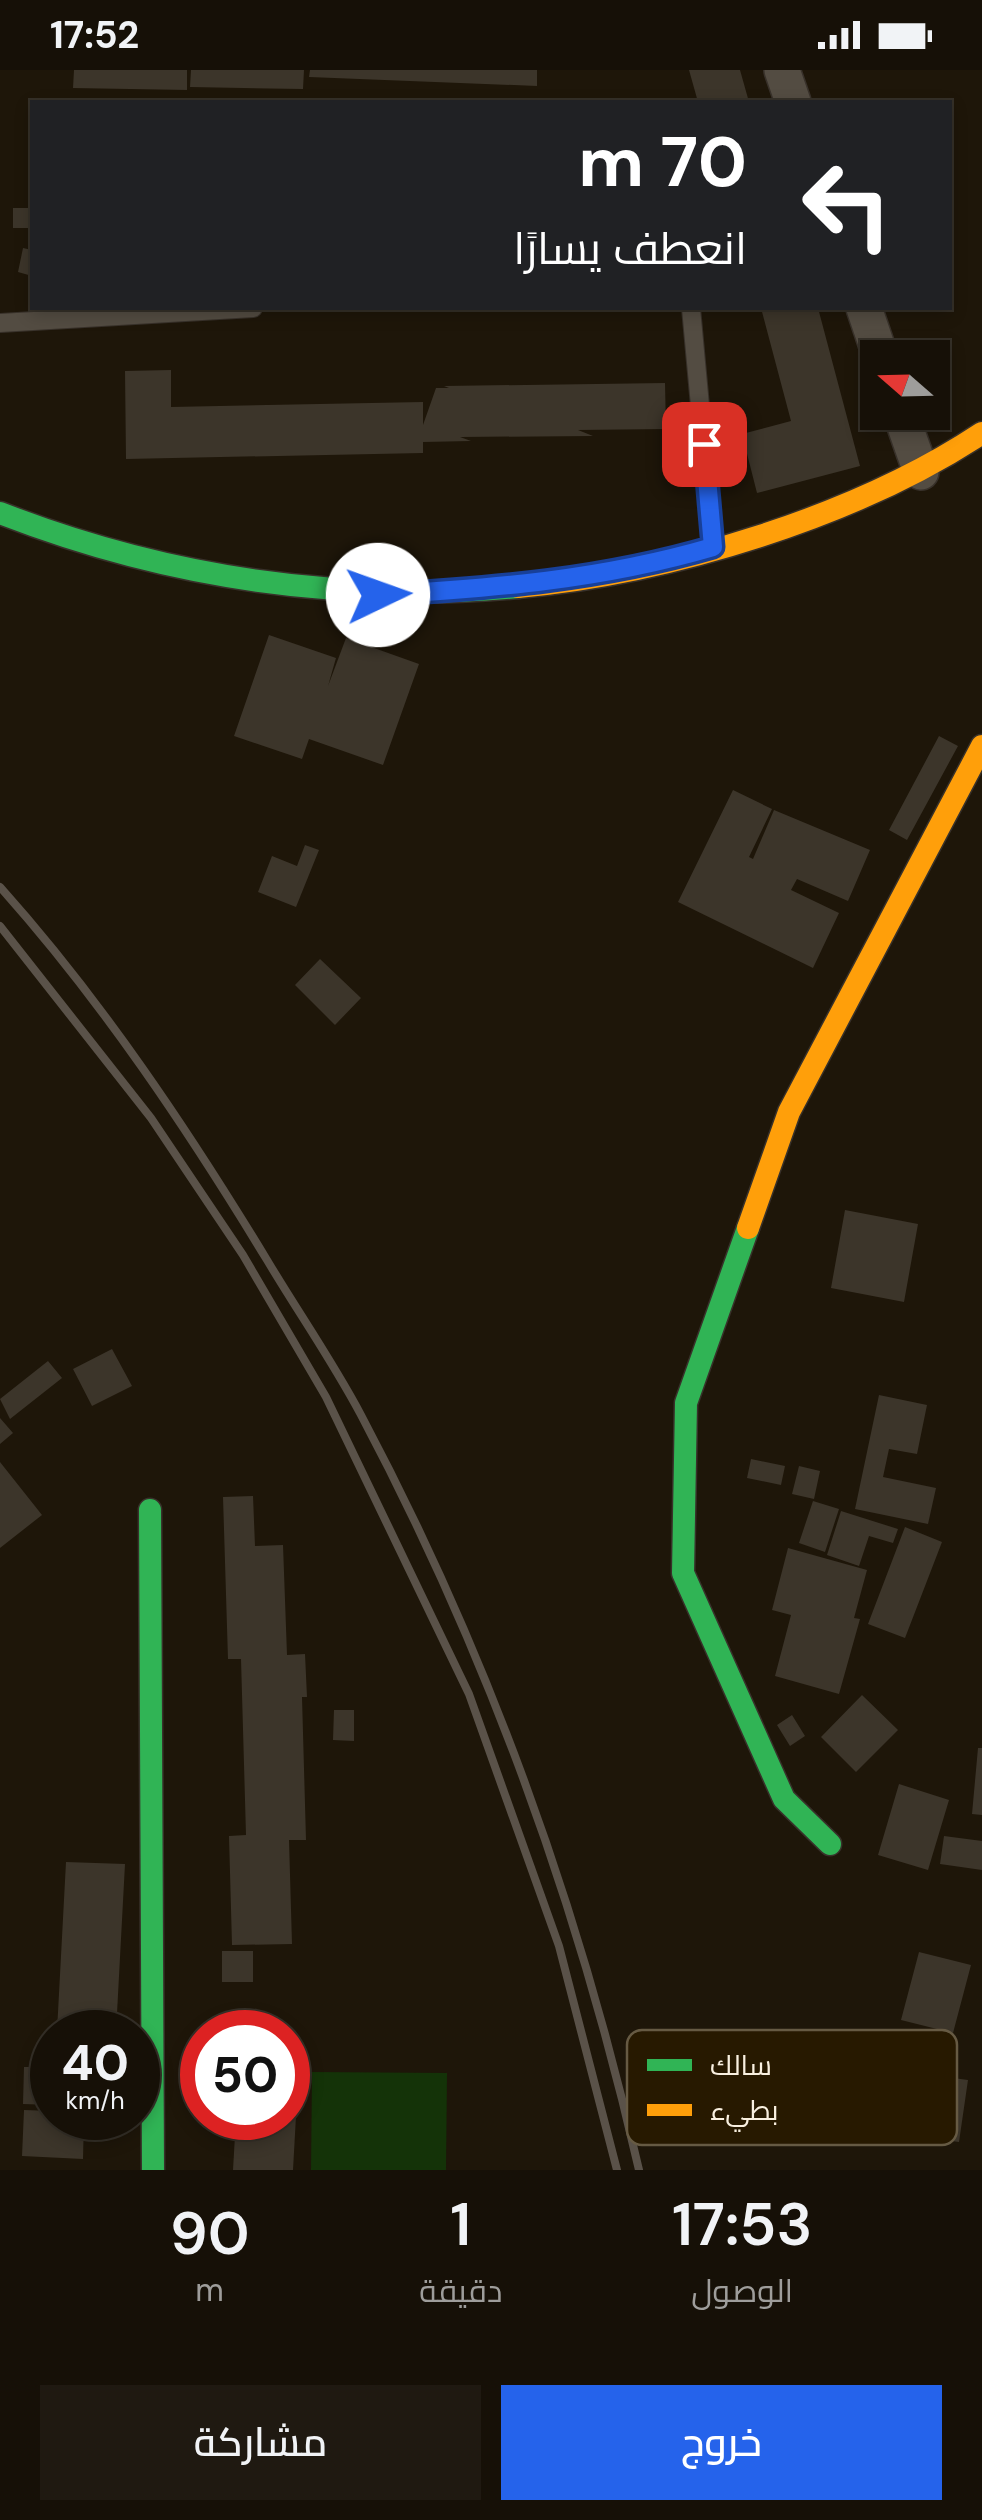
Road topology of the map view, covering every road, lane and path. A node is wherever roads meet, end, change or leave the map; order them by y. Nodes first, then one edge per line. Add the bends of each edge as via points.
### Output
1 (782, 70) edge
2 (792, 100) edge
3 (219, 310) edge
4 (692, 310) edge
5 (865, 310) edge
6 (0, 323) edge
7 (875, 340) edge
8 (906, 430) edge
9 (982, 432) edge
10 (920, 472) junction
11 (0, 513) edge
12 (713, 547) junction
13 (982, 746) edge
14 (150, 1510) dead end
15 (830, 1844) dead end
16 (153, 2170) edge

1 - 2 street
3 - 6 lane
4 - 12 lane
5 - 7 street
8 - 10 street
9 - 10 street
10 - 12 street via 861,501
11 - 12 street via 165,564 252,582 378,595 504,588 632,570
13 - 15 street via 789,1112 686,1403 684,1573 784,1799
14 - 16 street

